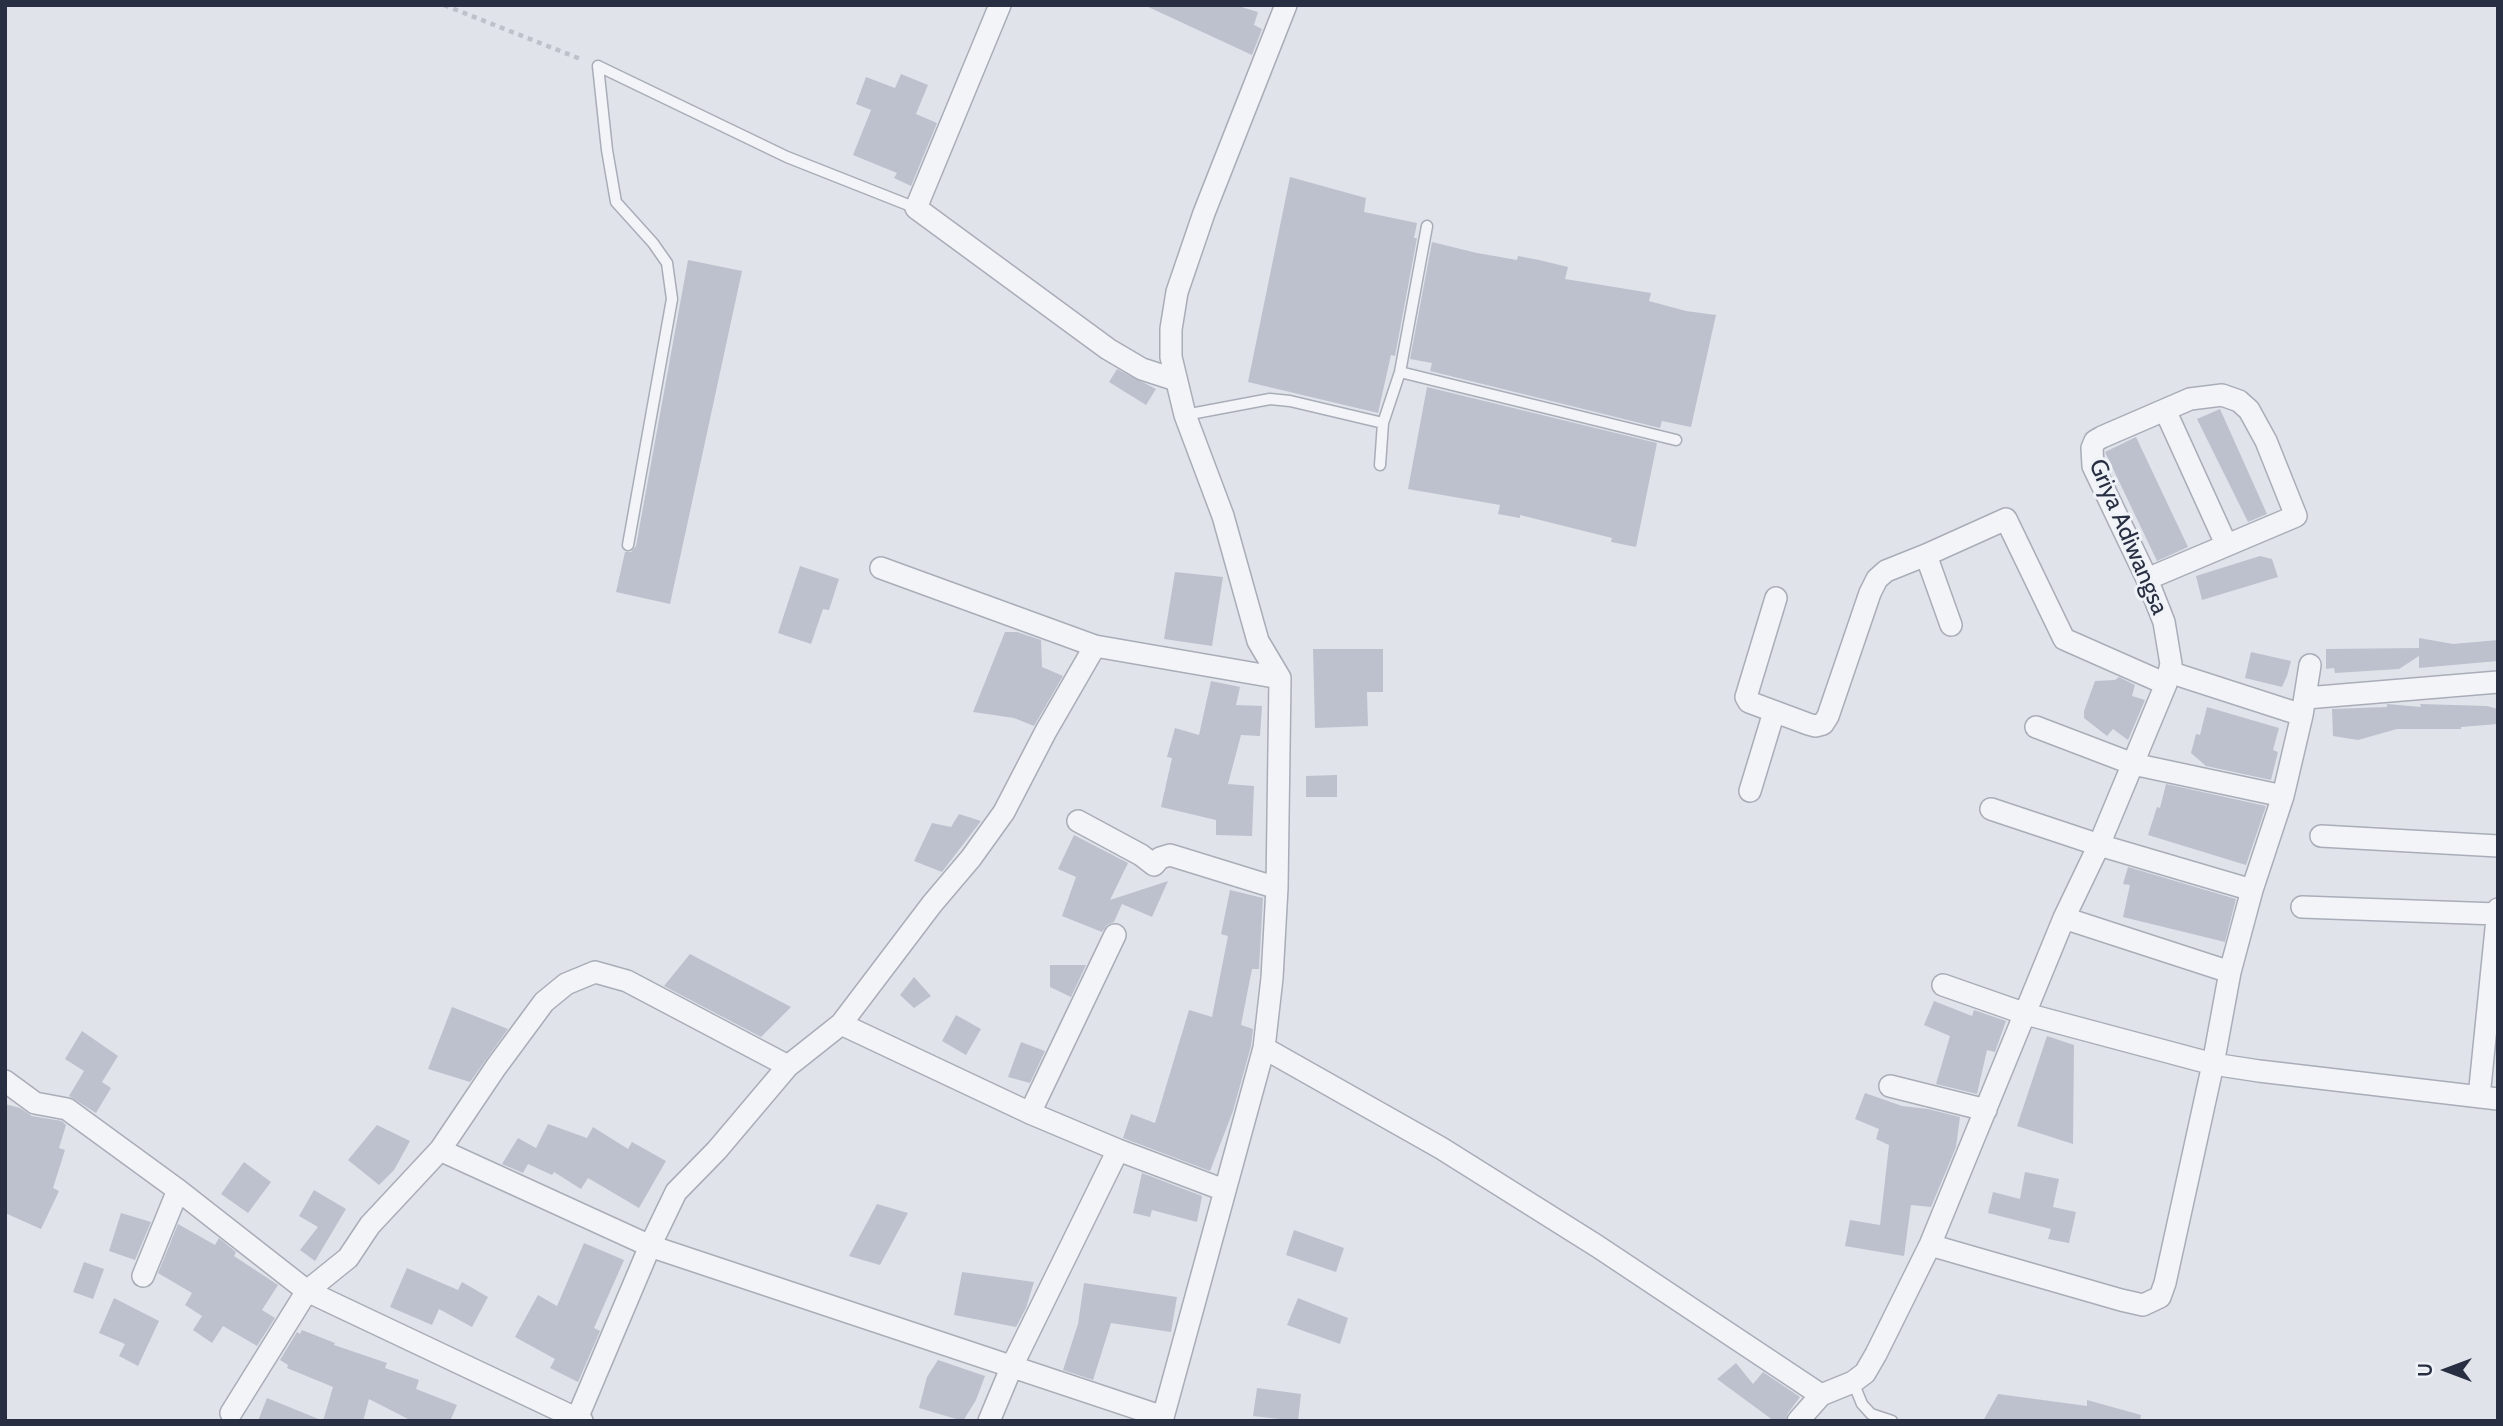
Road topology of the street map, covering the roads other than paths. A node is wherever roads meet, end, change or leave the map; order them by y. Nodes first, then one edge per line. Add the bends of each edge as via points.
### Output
1 (1000, 5) edge
2 (1286, 5) edge
3 (916, 208) junction
4 (1427, 226) dead end
5 (1400, 372) junction
6 (1175, 380) junction
7 (2165, 410) junction
8 (1185, 415) junction
9 (1384, 423) junction
10 (1676, 440) dead end
11 (1380, 465) dead end
12 (2226, 544) junction
13 (628, 545) dead end
14 (1926, 555) junction
15 (881, 568) dead end
16 (2147, 579) junction
17 (1776, 598) dead end
18 (1951, 625) dead end
19 (1095, 646) junction
20 (2310, 665) dead end
21 (1280, 678) junction
22 (2168, 678) junction
23 (2498, 682) edge
24 (2304, 706) junction
25 (1774, 712) junction
26 (2036, 727) dead end
27 (2133, 764) junction
28 (1750, 791) dead end
29 (2283, 796) junction
30 (1991, 809) dead end
31 (1078, 821) dead end
32 (2321, 836) dead end
33 (2099, 845) junction
34 (2498, 846) edge
35 (1277, 888) junction
36 (2252, 890) junction
37 (2302, 907) dead end
38 (2498, 908) edge
39 (2497, 914) edge
40 (2064, 918) junction
41 (1115, 935) dead end
42 (2230, 972) junction
43 (1943, 985) dead end
44 (2026, 1014) junction
45 (841, 1024) junction
46 (1264, 1048) junction
47 (2213, 1064) junction
48 (788, 1066) junction
49 (5, 1081) edge
50 (1890, 1086) dead end
51 (2489, 1098) edge
52 (1986, 1110) junction
53 (1030, 1113) junction
54 (440, 1150) junction
55 (1118, 1150) junction
56 (1224, 1189) junction
57 (178, 1190) junction
58 (1930, 1245) junction
59 (650, 1246) junction
60 (143, 1276) dead end
61 (307, 1291) junction
62 (1012, 1366) junction
63 (1853, 1382) junction
64 (1821, 1395) junction
65 (231, 1412) dead end
66 (1162, 1419) edge
67 (578, 1420) edge
68 (989, 1421) edge
69 (1798, 1421) edge
70 (1892, 1421) edge

1 - 3 street
2 - 6 street via 1177,292 1171,329
3 - 6 street via 1108,349 1142,369
3 - 13 lane via 787,157 598,66 616,202 667,263 672,299
4 - 5 lane
5 - 9 lane
5 - 10 lane
6 - 8 street
7 - 12 street
7 - 12 street, Griya Adiwangsa via 2190,399 2222,395 2249,410 2266,441 2296,516
7 - 16 street, Griya Adiwangsa via 2102,437 2092,448 2093,466
8 - 9 lane via 1270,399
8 - 21 street via 1223,516 1258,641
9 - 11 lane
12 - 16 street
14 - 18 street
14 - 22 street via 2006,519 2064,639
14 - 25 street via 1877,579 1823,724 1815,726
15 - 19 street
16 - 22 street, Griya Adiwangsa via 2164,622 2171,664
17 - 25 street via 1746,697
19 - 21 street
19 - 45 street via 1004,812
20 - 24 street
21 - 35 street
22 - 24 street
22 - 27 street, Griya Adiwangsa
23 - 24 street
24 - 29 street
25 - 28 street
26 - 27 street
27 - 29 street
27 - 33 street, Griya Adiwangsa
29 - 36 street
30 - 33 street
31 - 35 street via 1154,866 1170,855
32 - 34 street
33 - 36 street
33 - 40 street, Griya Adiwangsa
35 - 46 street
36 - 42 street
37 - 39 street
38 - 39 street
39 - 51 street
40 - 42 street
40 - 44 street, Griya Adiwangsa
41 - 53 street
42 - 47 street
43 - 44 street
44 - 47 street
44 - 52 street, Griya Adiwangsa
45 - 48 street
45 - 53 street
46 - 56 street
46 - 64 street via 1441,1148
47 - 51 street
47 - 58 street via 2160,1297 2143,1305
48 - 54 street via 627,981 595,972 566,984 544,1002
48 - 59 street via 676,1192
49 - 57 street via 35,1103 67,1109
50 - 52 street
52 - 58 street, Griya Adiwangsa
53 - 55 street
54 - 59 street
54 - 61 street via 370,1225 348,1258
55 - 56 street
55 - 62 street
56 - 66 street
57 - 60 street
57 - 61 street
58 - 63 street, Griya Adiwangsa via 1866,1373
59 - 62 street
59 - 67 street
61 - 65 street
61 - 67 street
62 - 66 street
62 - 68 street
63 - 64 street
63 - 70 lane via 1871,1414
64 - 69 street

